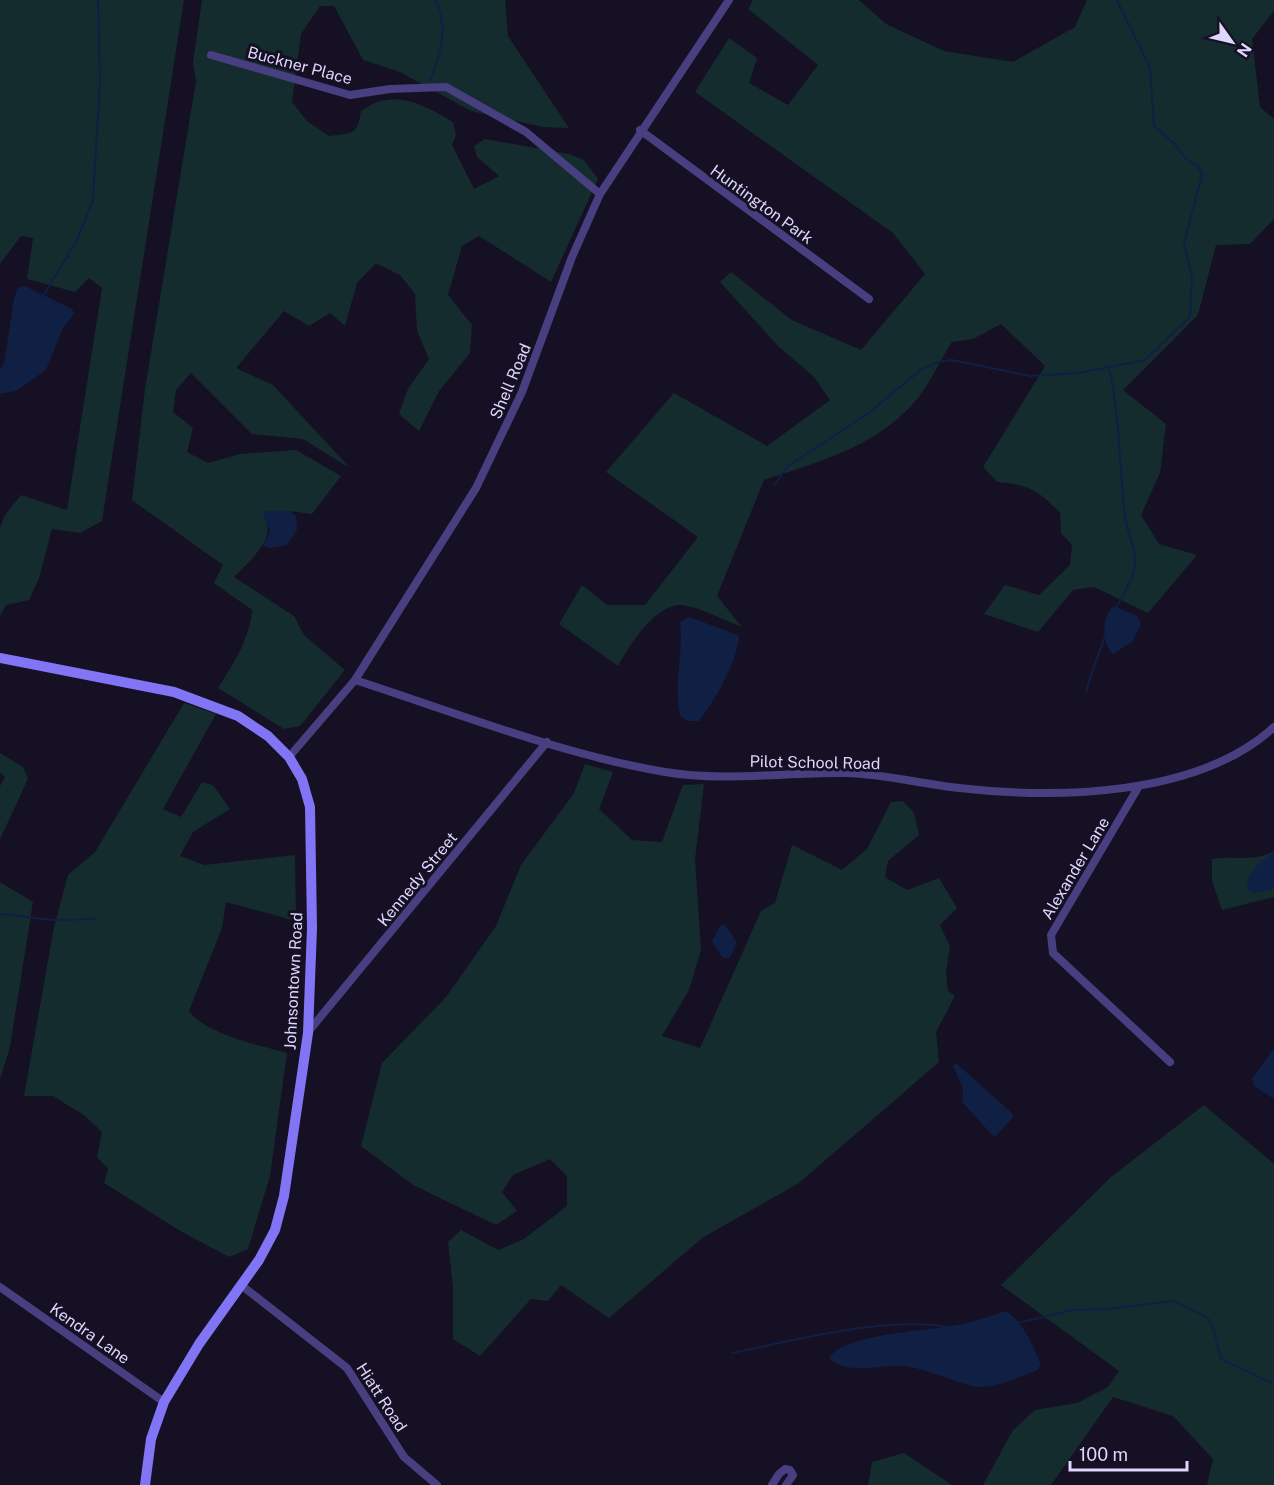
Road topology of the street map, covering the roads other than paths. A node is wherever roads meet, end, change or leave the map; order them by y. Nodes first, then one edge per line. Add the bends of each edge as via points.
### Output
1 (729, 0) edge
2 (211, 55) dead end
3 (640, 130) junction
4 (600, 194) junction
5 (869, 299) dead end
6 (0, 658) edge
7 (355, 680) junction
8 (1274, 728) edge
9 (547, 742) junction
10 (289, 757) junction
11 (1139, 786) junction
12 (308, 1033) junction
13 (1170, 1062) dead end
14 (241, 1285) junction
15 (0, 1287) edge
16 (164, 1402) junction
17 (145, 1485) edge
18 (437, 1485) edge
19 (772, 1485) edge
20 (786, 1485) edge

1 - 3 street, Shell Road
2 - 4 street, Buckner Place via 350,95 446,87 526,132
3 - 4 street, Shell Road
3 - 5 street, Huntington Park
4 - 7 street, Shell Road via 522,392 476,488
6 - 10 street, Johnsontown Road via 139,684 208,703 258,729
7 - 9 street, Pilot School Road
7 - 10 street, Shell Road
8 - 11 street, Pilot School Road via 1241,751 1206,767
9 - 11 street, Pilot School Road via 627,764 686,774 847,773 957,788 1050,794
9 - 12 street, Kennedy Street
10 - 12 street, Johnsontown Road via 302,779 310,807
11 - 13 street, Alexander Lane via 1051,935 1050,943 1053,953
12 - 14 street, Johnsontown Road via 284,1196 268,1245
14 - 16 street, Johnsontown Road via 180,1372
14 - 18 street, Hiatt Road via 347,1368 404,1457
15 - 16 street, Kendra Lane
16 - 17 street, Johnsontown Road via 151,1439
19 - 20 street via 785,1469 793,1475

